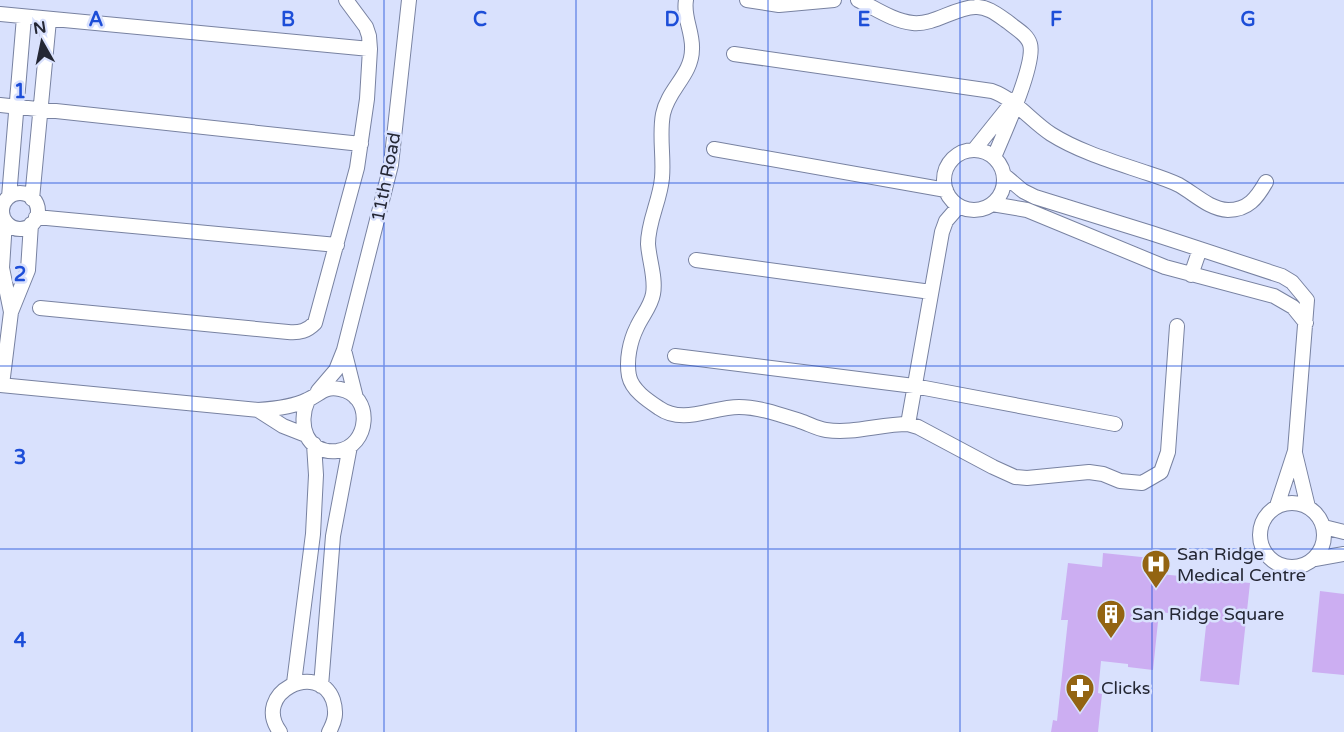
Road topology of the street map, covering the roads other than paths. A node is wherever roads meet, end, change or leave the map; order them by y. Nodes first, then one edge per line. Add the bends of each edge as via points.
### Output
1 (346, 0) edge
2 (409, 0) edge
3 (686, 0) edge
4 (747, 0) edge
5 (834, 0) edge
6 (858, 0) edge
7 (0, 14) edge
8 (24, 18) junction
9 (49, 20) junction
10 (370, 49) junction
11 (735, 54) dead end
12 (1014, 102) junction
13 (0, 105) edge
14 (17, 107) junction
15 (41, 109) junction
16 (361, 144) junction
17 (714, 149) dead end
18 (974, 150) junction
19 (994, 157) junction
20 (1004, 175) junction
21 (1266, 182) dead end
22 (946, 190) junction
23 (32, 199) junction
24 (992, 204) junction
25 (959, 206) junction
26 (4, 208) edge
27 (34, 221) junction
28 (1135, 228) junction
29 (337, 245) junction
30 (1200, 249) junction
31 (1128, 251) junction
32 (696, 260) dead end
33 (1257, 269) junction
34 (1191, 275) junction
35 (1252, 289) junction
36 (932, 292) junction
37 (40, 308) dead end
38 (11, 312) junction
39 (1306, 323) junction
40 (1177, 326) dead end
41 (344, 350) junction
42 (675, 356) dead end
43 (1, 385) edge
44 (914, 386) junction
45 (313, 396) junction
46 (356, 398) junction
47 (258, 410) junction
48 (908, 424) junction
49 (1115, 424) dead end
50 (310, 440) junction
51 (350, 446) junction
52 (1295, 451) junction
53 (1277, 506) junction
54 (1308, 507) junction
55 (1324, 527) junction
56 (1344, 532) edge
57 (1344, 554) edge
58 (1315, 559) junction
59 (294, 684) junction
60 (321, 686) junction
61 (280, 732) edge
62 (329, 732) edge

1 - 10 street via 366,27
2 - 41 street, 11th Road via 391,165
3 - 48 street via 684,9 692,50 686,74 670,93 662,117 662,178 648,243 653,294 636,328 628,362 635,389 659,409 678,416 740,407 824,430
4 - 5 street via 779,5
6 - 12 street via 901,21 915,23 966,8 992,11 1025,34 1029,42 1031,60
7 - 8 street
8 - 9 street
8 - 14 street
9 - 10 street
9 - 15 street
10 - 16 street
11 - 12 street via 983,89
12 - 18 street
12 - 19 street
12 - 21 street via 1038,125 1065,141 1173,182 1220,208 1245,207 1254,201
13 - 14 street
14 - 15 street
14 - 26 street
15 - 16 street
15 - 23 street
16 - 29 street
17 - 22 street
18 - 19 street
18 - 22 street via 958,154 947,166
19 - 20 street
20 - 24 street via 1002,191
20 - 28 street via 1035,197
22 - 25 street
23 - 26 street via 23,194
23 - 27 street via 37,207
24 - 25 street via 976,210
24 - 31 street via 1027,210
25 - 36 street via 944,225
26 - 27 street via 18,229
26 - 38 street via 2,268
27 - 29 street
27 - 38 street via 28,270
28 - 30 street
28 - 31 street
29 - 37 street via 315,323 299,333
30 - 33 street
30 - 34 street
31 - 34 street
32 - 36 street
33 - 35 street
33 - 39 street via 1292,282 1307,300
34 - 35 street
35 - 39 street via 1286,302
36 - 44 street
38 - 43 street
39 - 52 street
40 - 48 street via 1168,452 1161,472 1142,483 1089,472 1015,477
41 - 45 street, 11th Road via 336,370
41 - 46 street, 11th Road
42 - 44 street
43 - 47 street
44 - 48 street
44 - 49 street
45 - 46 street via 330,388 344,390
45 - 47 street
45 - 50 street via 303,411 302,424
46 - 51 street via 363,410 364,423 360,436
47 - 50 street
50 - 51 street via 325,450 338,451
50 - 59 street via 316,475 313,534
51 - 60 street via 333,536
52 - 53 street
52 - 54 street
53 - 54 street via 1298,503
53 - 58 street via 1262,522 1259,533 1265,553 1272,561 1291,568
54 - 55 street
55 - 56 street
55 - 58 street via 1323,544
57 - 58 street
59 - 60 street via 308,682
59 - 61 street via 282,691 275,703 273,717
60 - 62 street via 336,709

